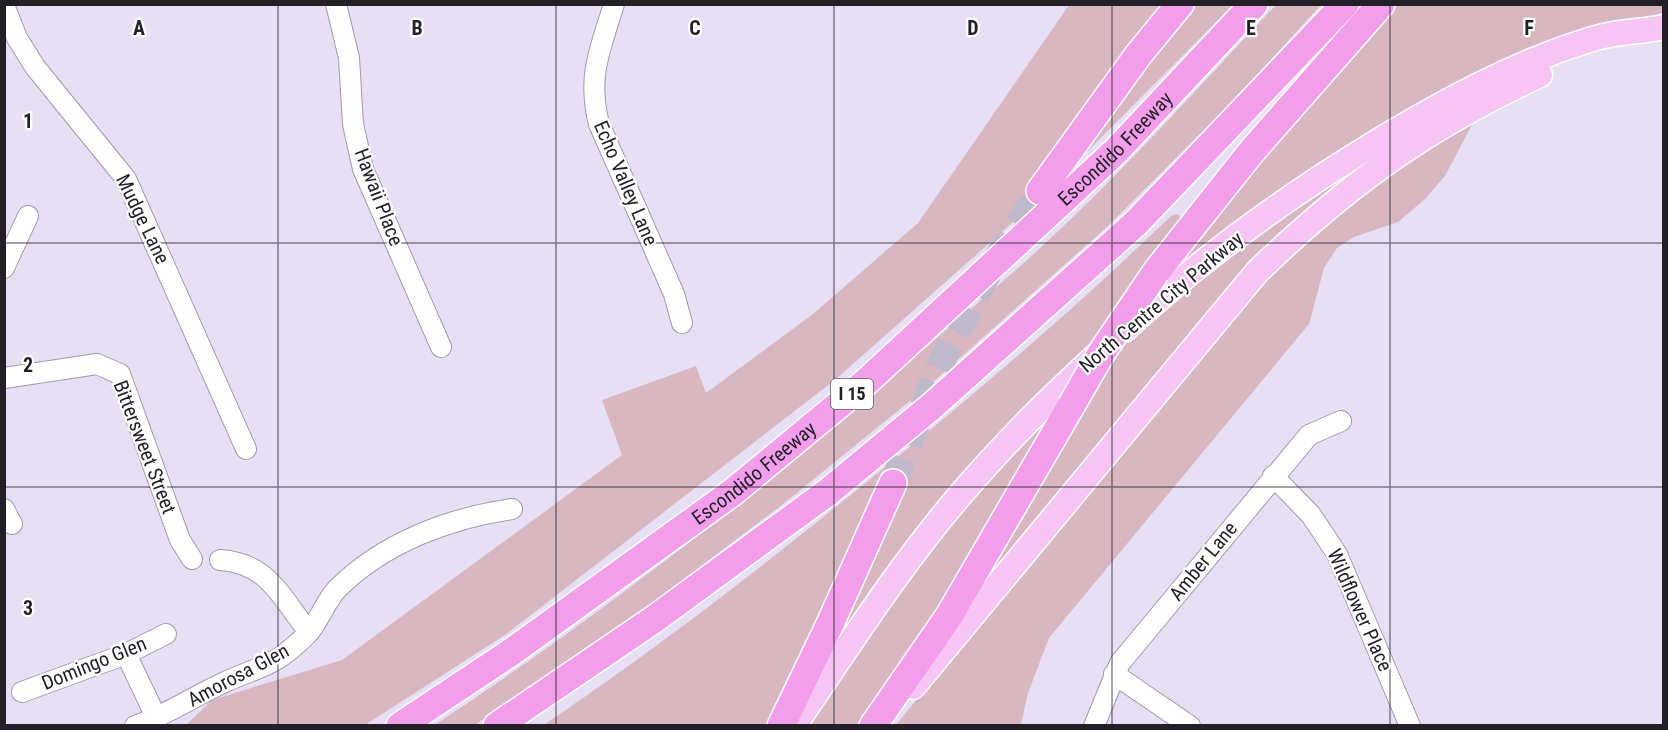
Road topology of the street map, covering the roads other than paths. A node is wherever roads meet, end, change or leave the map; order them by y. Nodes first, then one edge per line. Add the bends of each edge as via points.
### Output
1 (336, 4) edge
2 (614, 4) edge
3 (1180, 4) edge
4 (1254, 4) edge
5 (1345, 4) edge
6 (1381, 4) edge
7 (10, 8) edge
8 (1654, 29) edge
9 (1040, 191) tunnel mouth
10 (28, 216) dead end
11 (4, 268) edge
12 (682, 323) dead end
13 (441, 347) dead end
14 (4, 378) edge
15 (1341, 421) dead end
16 (246, 449) dead end
17 (1274, 476) junction
18 (893, 483) tunnel mouth
19 (512, 510) dead end
20 (192, 560) dead end
21 (219, 560) dead end
22 (309, 632) junction
23 (166, 633) dead end
24 (126, 654) junction
25 (1114, 674) junction
26 (22, 692) dead end
27 (157, 718) junction
28 (135, 726) edge
29 (400, 726) edge
30 (497, 726) edge
31 (781, 726) edge
32 (794, 726) edge
33 (873, 726) edge
34 (881, 726) edge
35 (1094, 726) edge
36 (1190, 726) edge
37 (1410, 726) edge

1 - 13 street, Hawaii Place via 347,48 353,124 363,169
2 - 12 street, Echo Valley Lane via 594,70 592,98 599,124 674,294
3 - 9 highway via 1132,63
4 - 29 highway, Escondido Freeway / I 15 via 1116,151 840,405 733,492 510,653
5 - 30 highway via 1136,223 933,406 819,498 654,620
6 - 33 highway, bridge via 1252,151 1156,272 1101,352 949,616
7 - 16 street, Mudge Lane via 17,38 35,67 126,179
8 - 32 main road, North Centre City Parkway via 1599,37 1549,54 1419,116 1309,184 1150,306 1051,397 968,486 891,585
8 - 34 main road, North Centre City Parkway via 1557,67 1441,125 1377,166 1310,220 1257,272
10 - 11 street
14 - 20 street, Bittersweet Street via 97,364 120,374 180,540
15 - 17 street, Amber Lane via 1309,435
17 - 25 street, Amber Lane
17 - 37 street, Wildflower Place via 1311,515 1337,554
18 - 31 highway
19 - 22 street, Amorosa Glen via 470,516 395,546 335,591
21 - 22 street via 254,567 270,581
22 - 27 street, Amorosa Glen via 284,655
23 - 24 street, Domingo Glen
24 - 26 street, Domingo Glen
24 - 27 street
25 - 35 street, Amber Lane
25 - 36 street
27 - 28 street, Amorosa Glen

